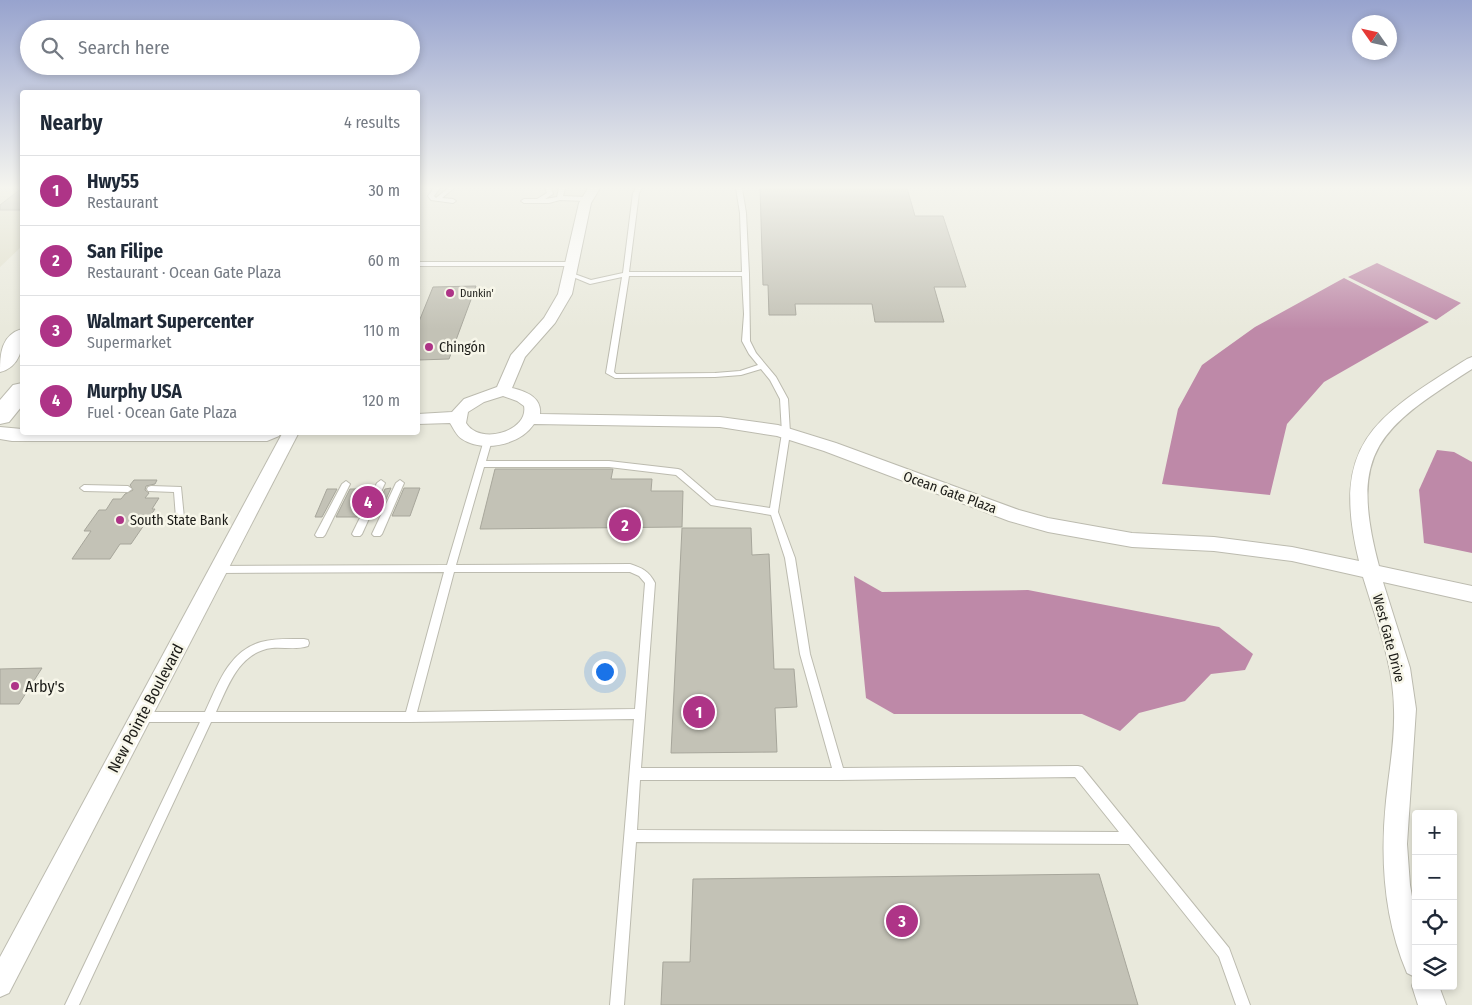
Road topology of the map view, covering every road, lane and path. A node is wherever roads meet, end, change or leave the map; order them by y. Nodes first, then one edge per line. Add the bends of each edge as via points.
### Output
1 (579, 235) edge
2 (631, 235) edge
3 (744, 235) edge
4 (420, 264) edge
5 (570, 269) junction
6 (626, 274) junction
7 (746, 274) junction
8 (20, 337) edge
9 (20, 338) edge
10 (0, 356) edge
11 (1472, 362) edge
12 (0, 365) edge
13 (762, 366) junction
14 (503, 391) junction
15 (459, 417) junction
16 (420, 419) edge
17 (530, 419) junction
18 (0, 433) edge
19 (786, 433) junction
20 (20, 435) edge
21 (20, 435) edge
22 (267, 435) edge
23 (289, 435) edge
24 (488, 440) junction
25 (482, 464) junction
26 (400, 483) dead end
27 (346, 484) dead end
28 (381, 484) dead end
29 (84, 488) dead end
30 (128, 489) dead end
31 (151, 489) dead end
32 (774, 512) junction
33 (180, 518) dead end
34 (357, 534) dead end
35 (377, 534) dead end
36 (320, 535) dead end
37 (217, 569) junction
38 (450, 569) junction
39 (1372, 571) junction
40 (1472, 594) edge
41 (304, 643) dead end
42 (639, 714) junction
43 (140, 717) junction
44 (206, 717) junction
45 (410, 718) junction
46 (635, 774) junction
47 (839, 774) junction
48 (630, 836) junction
49 (1132, 838) junction
50 (1412, 950) edge
51 (0, 984) edge
52 (1426, 990) edge
53 (72, 1005) edge
54 (617, 1005) edge
55 (1243, 1005) edge
56 (1432, 1005) edge

1 - 5 street
2 - 6 lane
3 - 7 lane
4 - 5 lane
5 - 6 lane via 590,282
5 - 14 street via 557,308 518,355
6 - 7 lane
6 - 13 lane via 610,373 615,376 715,375 741,373
7 - 13 lane via 746,341
8 - 10 highway
9 - 12 highway
11 - 39 street, West Gate Drive via 1405,407 1386,423 1373,440 1359,482 1358,508
13 - 19 lane via 784,399
14 - 15 street via 486,394 470,402
14 - 17 street via 528,399 532,405
15 - 16 street
15 - 24 street via 463,431
17 - 19 street, Ocean Gate Plaza via 720,422
17 - 24 street via 511,435
18 - 20 street
19 - 32 lane
19 - 39 street, Ocean Gate Plaza via 1006,513 1048,525 1132,540 1260,550
21 - 22 street
23 - 37 street, New Pointe Boulevard
24 - 25 lane
25 - 32 lane via 609,464 678,472 714,503
25 - 38 lane
26 - 35 lane
27 - 36 lane
28 - 34 lane
29 - 30 lane
31 - 33 lane via 178,490
32 - 47 lane via 790,558 805,654
37 - 38 lane
37 - 43 street, New Pointe Boulevard
38 - 42 lane via 630,568 647,576 650,583
38 - 45 lane
39 - 40 street, Ocean Gate Plaza
39 - 50 street, West Gate Drive via 1404,694 1406,728 1397,803 1395,870 1401,913
41 - 44 lane via 262,644 242,656 229,672
42 - 45 lane
42 - 46 lane
43 - 44 lane
43 - 51 street, New Pointe Boulevard
44 - 45 lane
44 - 53 lane
46 - 47 lane
46 - 48 lane
47 - 49 lane via 1078,771
48 - 49 lane
48 - 54 lane
49 - 55 lane via 1224,953
52 - 56 street

